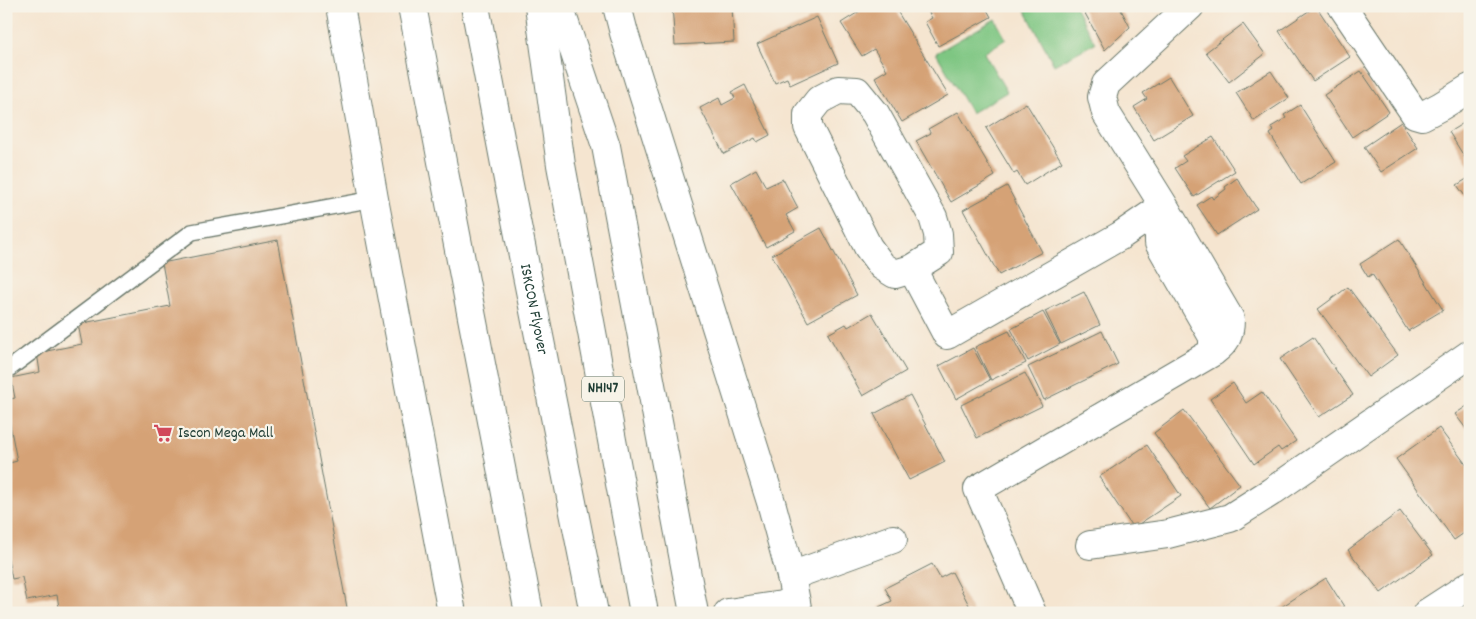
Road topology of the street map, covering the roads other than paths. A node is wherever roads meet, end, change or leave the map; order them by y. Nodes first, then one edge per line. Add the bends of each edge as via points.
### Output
1 (340, 6) edge
2 (412, 6) edge
3 (475, 6) edge
4 (539, 6) edge
5 (558, 6) edge
6 (617, 6) edge
7 (1190, 6) edge
8 (1342, 6) edge
9 (1470, 88) edge
10 (374, 199) junction
11 (1164, 206) junction
12 (912, 269) junction
13 (1470, 354) edge
14 (6, 371) edge
15 (893, 539) dead end
16 (1090, 545) dead end
17 (791, 576) junction
18 (1470, 585) edge
19 (797, 608) edge
20 (452, 613) edge
21 (529, 613) edge
22 (594, 613) edge
23 (644, 613) edge
24 (694, 613) edge
25 (728, 613) edge
26 (1032, 613) edge
27 (1427, 613) edge

1 - 10 main road
2 - 21 main road
3 - 22 main road, ISKCON Flyover
4 - 23 main road, NH147 via 561,164
5 - 24 main road via 606,146
6 - 17 main road
7 - 11 main road via 1106,84 1102,97 1106,113
8 - 9 main road via 1415,114 1422,116
10 - 14 lane via 192,232
10 - 20 main road
11 - 12 main road via 1120,236 947,335
11 - 26 main road via 1230,319 1230,329 1224,342 1213,352 978,488
12 - 12 main road via 894,274 882,266 868,247 808,127 808,114 819,100 838,90 857,91 875,113 933,217 939,252
13 - 16 main road via 1230,518 1168,534
15 - 17 main road
17 - 19 main road
18 - 27 main road
19 - 25 main road

